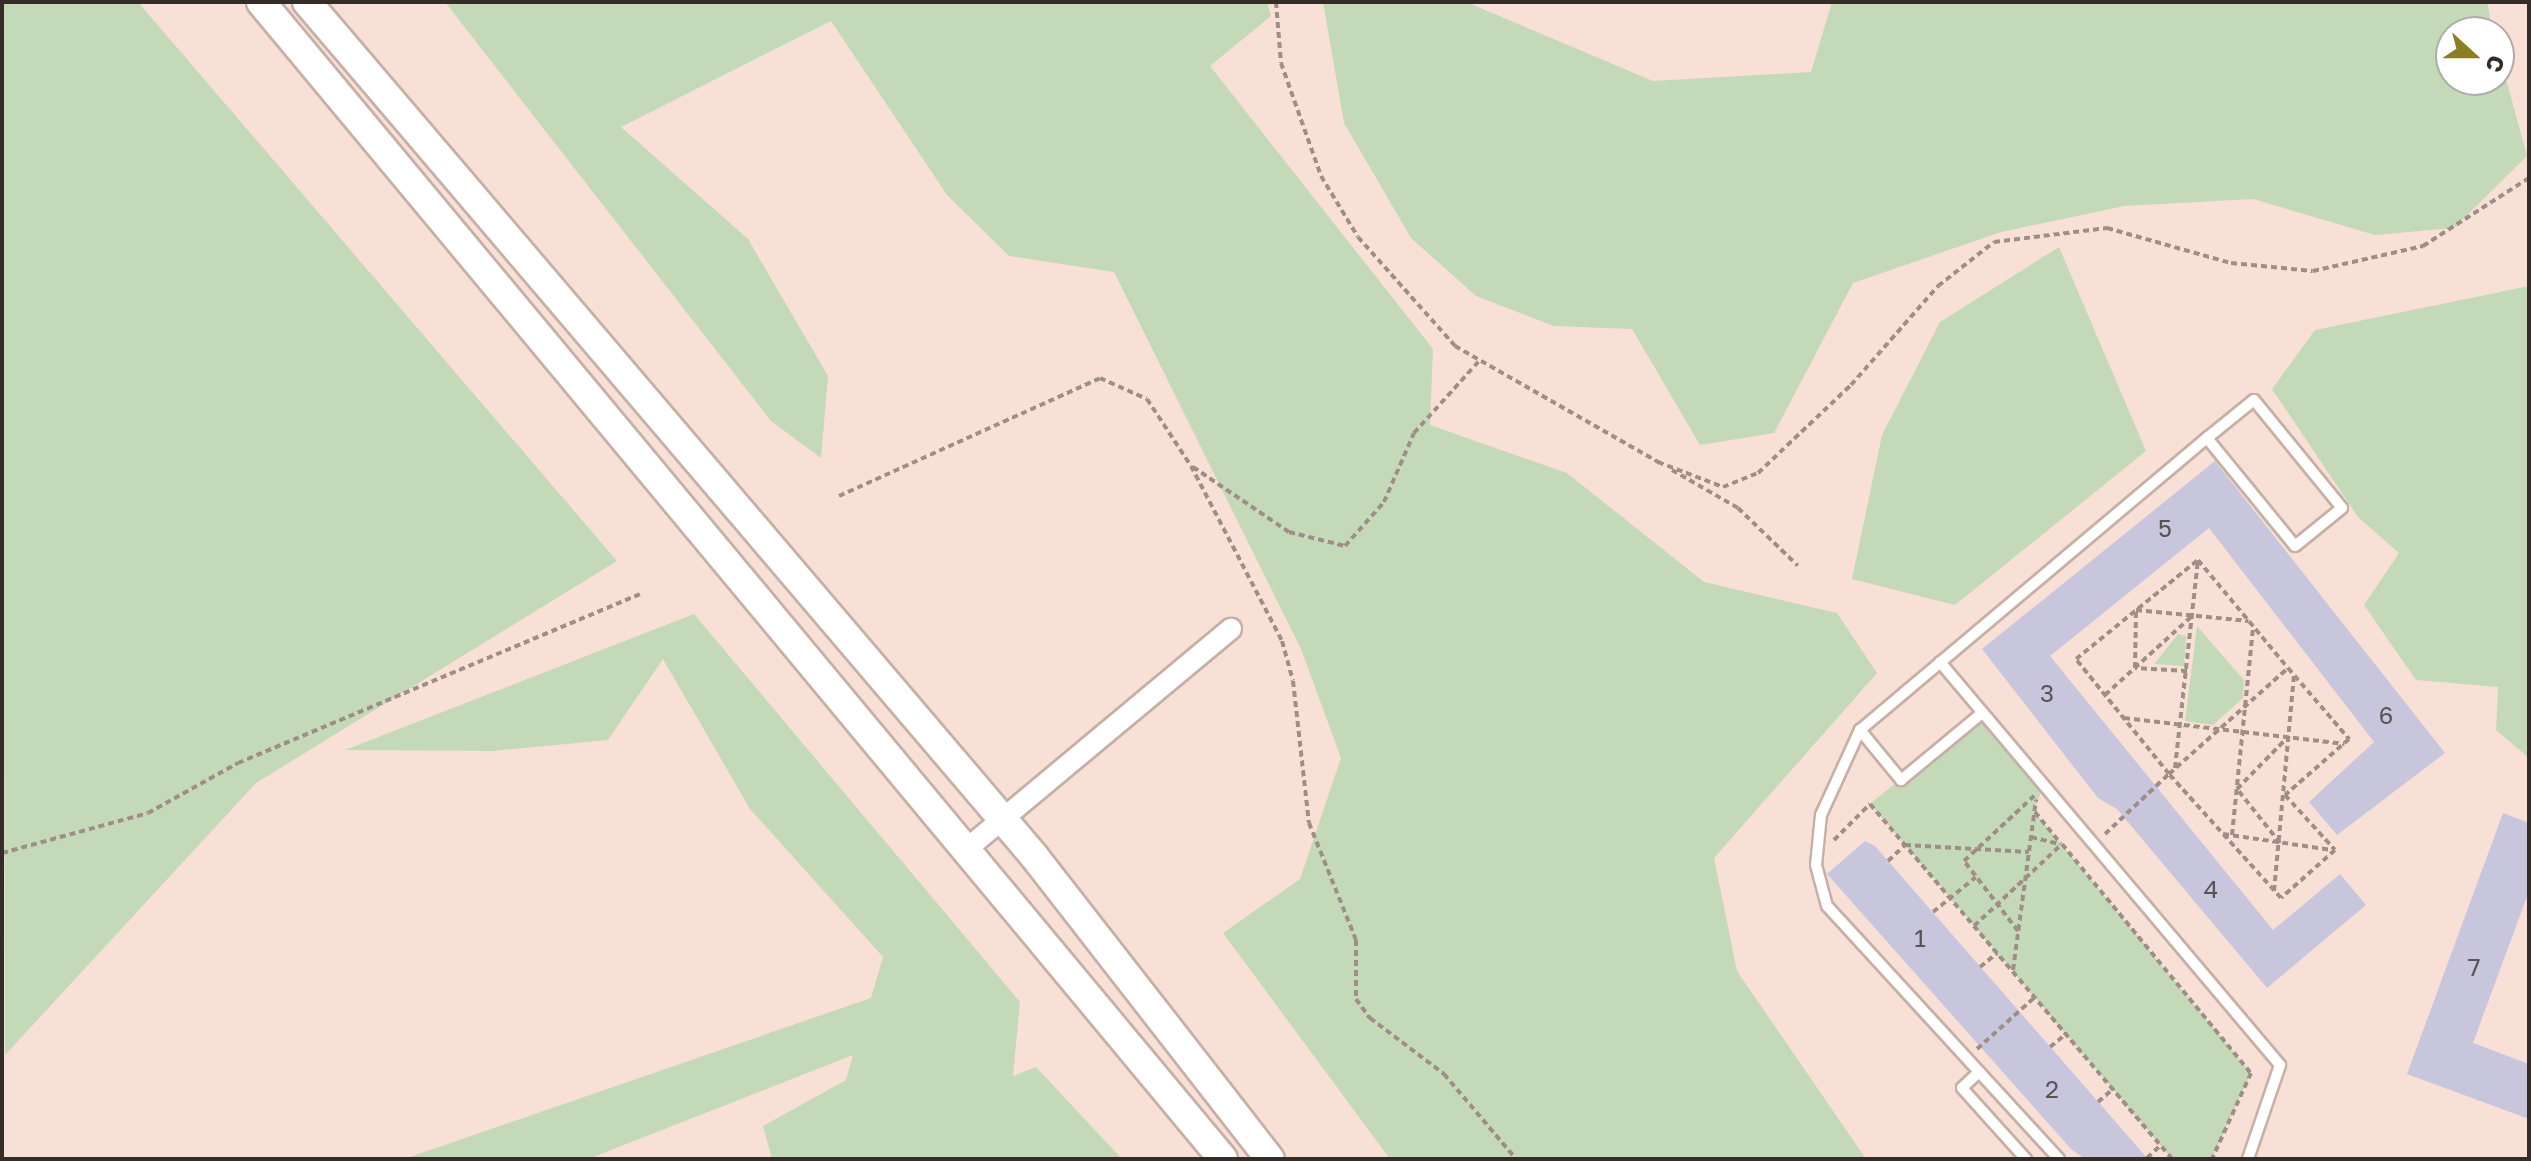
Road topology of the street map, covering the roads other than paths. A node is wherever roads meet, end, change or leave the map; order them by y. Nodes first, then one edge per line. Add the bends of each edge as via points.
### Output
1 (261, 2) edge
2 (307, 2) edge
3 (2207, 438) junction
4 (1231, 629) dead end
5 (1940, 662) junction
6 (1982, 713) junction
7 (1860, 730) junction
8 (1002, 819) junction
9 (969, 847) junction
10 (1979, 1072) junction
11 (1223, 1159) edge
12 (1270, 1159) edge
13 (2026, 1159) edge
14 (2059, 1159) edge
15 (2248, 1159) edge

1 - 9 main road
2 - 8 main road
3 - 3 lane via 2254,400 2342,508 2295,546
3 - 5 lane
4 - 8 street
5 - 6 lane
5 - 7 lane
6 - 7 lane via 1901,780
6 - 15 lane via 2280,1065
7 - 10 lane via 1821,815 1817,858 1827,906
8 - 9 street
8 - 12 main road
9 - 11 main road
10 - 13 lane via 1962,1088
10 - 14 lane

